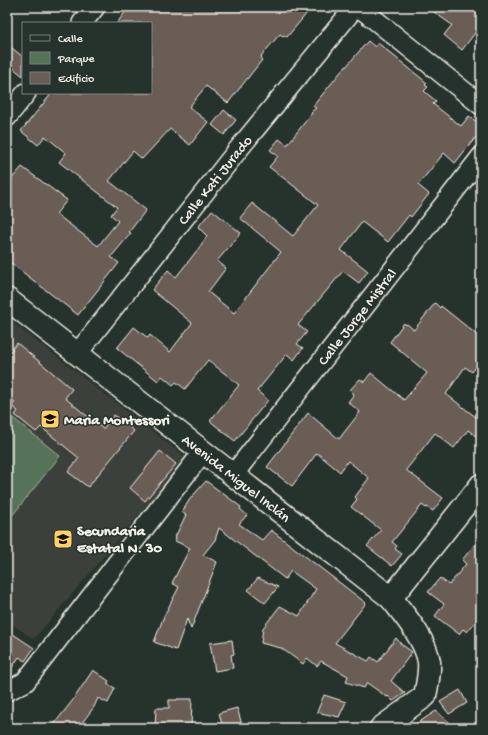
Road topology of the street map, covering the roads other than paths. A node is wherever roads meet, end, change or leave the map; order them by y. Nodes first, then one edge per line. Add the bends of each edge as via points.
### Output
1 (95, 7) edge
2 (354, 7) edge
3 (359, 7) edge
4 (83, 22) edge
5 (25, 94) edge
6 (481, 105) edge
7 (7, 117) edge
8 (481, 157) edge
9 (7, 299) edge
10 (77, 354) junction
11 (202, 452) junction
12 (233, 475) junction
13 (481, 485) edge
14 (390, 598) junction
15 (7, 691) edge
16 (381, 728) edge

1 - 4 street
2 - 10 street, Calle Kati Jurado
3 - 6 street
5 - 7 street
8 - 12 street, Calle Jorge Mistral
9 - 10 main road, Avenida Miguel Inclán
10 - 11 main road, Avenida Miguel Inclán
11 - 12 main road, Avenida Miguel Inclán
11 - 15 street via 25,682
12 - 14 main road, Avenida Miguel Inclán
13 - 14 main road
14 - 16 main road, Avenida Miguel Inclán via 411,623 423,645 428,661 428,680 425,696

